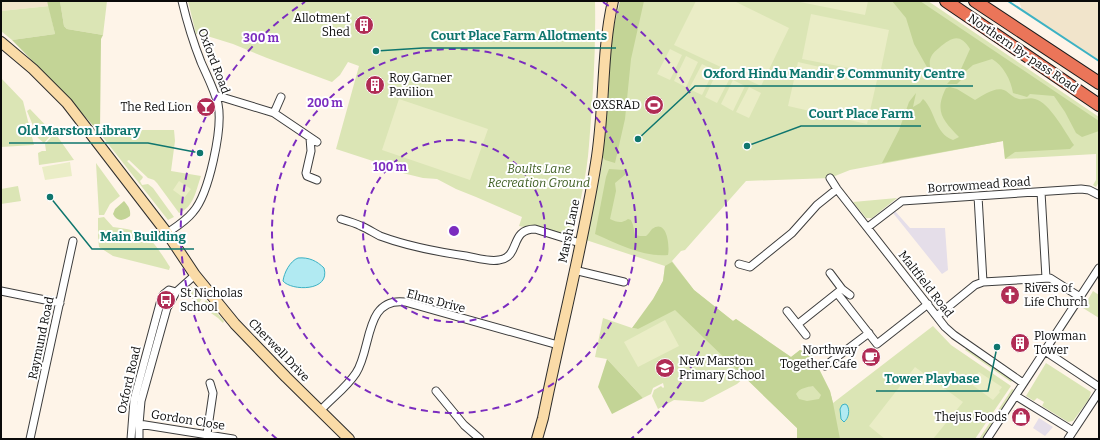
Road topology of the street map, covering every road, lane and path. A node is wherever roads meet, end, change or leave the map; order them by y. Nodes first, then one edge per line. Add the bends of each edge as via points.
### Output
1 (182, 1) edge
2 (606, 1) edge
3 (613, 1) edge
4 (946, 1) edge
5 (975, 1) edge
6 (607, 28) junction
7 (1, 42) edge
8 (1099, 83) edge
9 (216, 95) junction
10 (281, 97) dead end
11 (1099, 105) edge
12 (274, 113) junction
13 (310, 138) junction
14 (317, 142) dead end
15 (830, 178) dead end
16 (317, 180) dead end
17 (837, 189) junction
18 (1041, 192) junction
19 (1099, 195) edge
20 (978, 196) junction
21 (341, 219) dead end
22 (868, 227) junction
23 (167, 233) junction
24 (73, 241) dead end
25 (580, 243) junction
26 (739, 264) dead end
27 (1099, 268) edge
28 (574, 270) junction
29 (830, 273) dead end
30 (195, 275) junction
31 (1046, 278) junction
32 (624, 282) dead end
33 (983, 282) junction
34 (1, 291) edge
35 (840, 291) junction
36 (176, 292) junction
37 (850, 295) dead end
38 (1080, 297) junction
39 (60, 303) junction
40 (928, 304) junction
41 (787, 311) dead end
42 (937, 316) junction
43 (798, 324) junction
44 (869, 333) junction
45 (806, 335) dead end
46 (558, 346) junction
47 (1045, 351) junction
48 (825, 366) dead end
49 (210, 384) dead end
50 (1023, 384) junction
51 (1099, 386) edge
52 (436, 391) dead end
53 (1099, 392) edge
54 (1016, 396) junction
55 (320, 410) junction
56 (139, 424) junction
57 (1073, 431) junction
58 (207, 434) junction
59 (30, 439) edge
60 (131, 439) edge
61 (139, 439) edge
62 (233, 439) edge
63 (349, 439) edge
64 (480, 439) edge
65 (537, 439) edge
66 (987, 439) edge
67 (1068, 439) edge

1 - 9 street, Oxford Road via 200,60
2 - 6 main road
3 - 6 main road, Marsh Lane
4 - 11 highway, Northern By-pass Road
5 - 8 highway, Northern By-pass Road
6 - 25 main road, Marsh Lane via 604,93 597,155
7 - 23 main road, Cherwell Drive via 67,103
9 - 12 street
9 - 23 street, Oxford Road via 219,127 208,181 193,213
10 - 12 street
12 - 13 street
13 - 14 street
13 - 16 street via 311,151 306,173
15 - 17 street, Maltfield Road
17 - 22 street, Maltfield Road
17 - 26 street via 817,205 792,233 750,266
18 - 19 street, Borrowmead Road via 1086,189
18 - 20 street, Borrowmead Road
18 - 31 street
20 - 22 street, Borrowmead Road via 902,201
20 - 33 street
21 - 25 street via 390,239 488,260 508,257 513,252 519,236 531,229
22 - 40 street, Maltfield Road
23 - 30 main road, Cherwell Drive
24 - 39 street, Raymund Road
25 - 28 main road, Marsh Lane
27 - 38 street
28 - 32 street
28 - 46 main road, Marsh Lane
29 - 35 street
30 - 36 street, Oxford Road
30 - 55 main road, Cherwell Drive via 245,335
31 - 33 street
31 - 38 street
33 - 42 street via 975,285
34 - 39 street
35 - 37 street
35 - 43 street
35 - 44 street
36 - 56 street, Oxford Road via 164,316 143,391
36 - 60 street, Oxford Road via 167,291 161,300 134,400
38 - 47 street
39 - 59 street, Raymund Road
40 - 42 street, Maltfield Road
40 - 44 street via 877,344
41 - 43 street
42 - 50 street, Maltfield Road via 954,335
43 - 45 street
44 - 48 street
46 - 55 street, Elms Drive via 405,302 390,303 376,315 360,366 355,374
46 - 65 main road, Marsh Lane
47 - 50 street
47 - 51 street
49 - 58 street via 213,393
50 - 54 street
52 - 64 street via 464,425
53 - 57 street
54 - 57 street
54 - 66 street
55 - 63 main road, Cherwell Drive
56 - 58 street, Gordon Close
56 - 61 street, Oxford Road
57 - 67 street
58 - 62 street, Gordon Close

